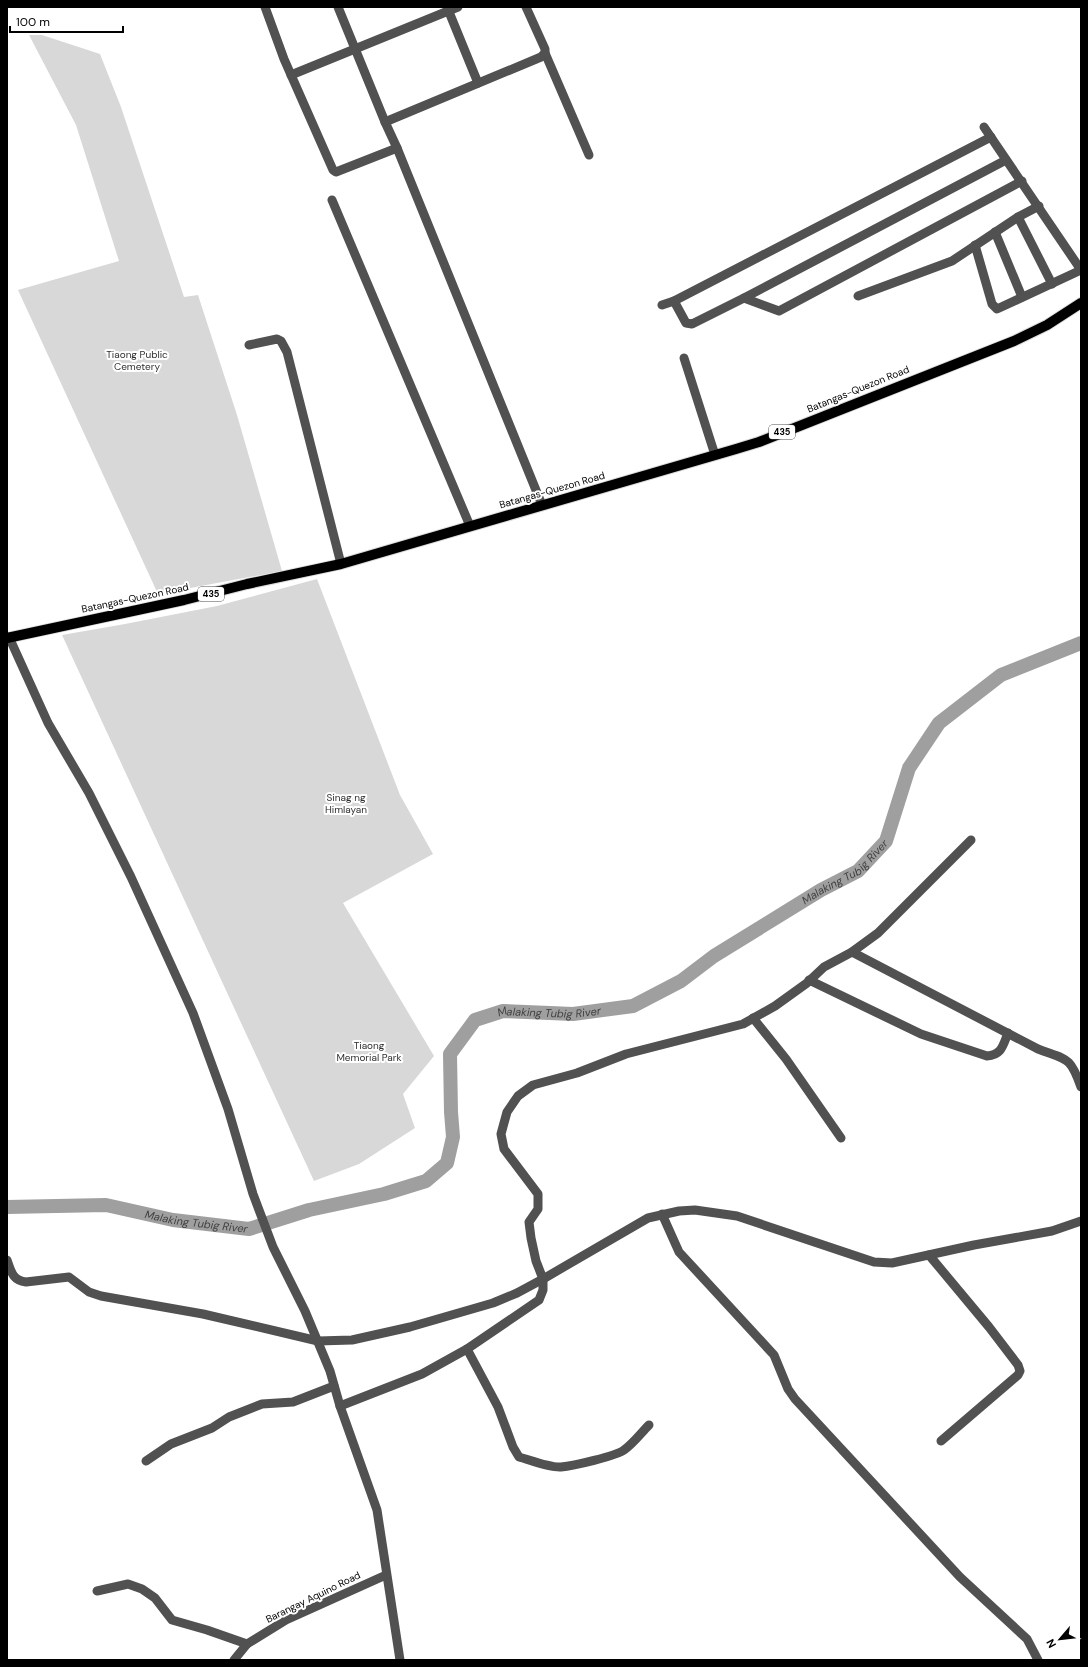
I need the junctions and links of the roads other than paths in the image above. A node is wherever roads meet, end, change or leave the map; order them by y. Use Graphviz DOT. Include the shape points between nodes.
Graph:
graph roads {
  1 [pos="265,7"];
  2 [pos="338,7"];
  3 [pos="458,7"];
  4 [pos="526,7"];
  5 [pos="448,9"];
  6 [pos="356,49"];
  7 [pos="545,53"];
  8 [pos="291,75"];
  9 [pos="478,83"];
  10 [pos="385,122"];
  11 [pos="984,127"];
  12 [pos="991,137"];
  13 [pos="397,148"];
  14 [pos="589,155"];
  15 [pos="1006,160"];
  16 [pos="1022,182"];
  17 [pos="332,200"];
  18 [pos="1038,206"];
  19 [pos="1018,217"];
  20 [pos="995,232"];
  21 [pos="974,245"];
  22 [pos="1081,270"];
  23 [pos="1052,284"];
  24 [pos="858,296"];
  25 [pos="1022,297"];
  26 [pos="744,298"];
  27 [pos="674,301"];
  28 [pos="1081,304"];
  29 [pos="662,305"];
  30 [pos="249,345"];
  31 [pos="684,358"];
  32 [pos="715,455"];
  33 [pos="542,505"];
  34 [pos="470,526"];
  35 [pos="341,564"];
  36 [pos="8,638"];
  37 [pos="971,840"];
  38 [pos="852,952"];
  39 [pos="810,980"];
  40 [pos="753,1018"];
  41 [pos="1008,1033"];
  42 [pos="1081,1087"];
  43 [pos="840,1138"];
  44 [pos="662,1214"];
  45 [pos="1081,1221"];
  46 [pos="929,1255"];
  47 [pos="7,1260"];
  48 [pos="543,1279"];
  49 [pos="318,1341"];
  50 [pos="467,1349"];
  51 [pos="334,1386"];
  52 [pos="340,1406"];
  53 [pos="648,1425"];
  54 [pos="941,1441"];
  55 [pos="146,1461"];
  56 [pos="386,1575"];
  57 [pos="97,1591"];
  58 [pos="246,1644"];
  59 [pos="234,1660"];
  60 [pos="400,1660"];
  61 [pos="1038,1660"];
  1 -- 8 [label="street"];
  2 -- 6 [label="street"];
  3 -- 5 [label="street"];
  4 -- 7 [label="street"];
  5 -- 6 [label="street"];
  5 -- 9 [label="street"];
  6 -- 8 [label="street"];
  6 -- 10 [label="street"];
  7 -- 9 [label="street" via="541,57"];
  7 -- 14 [label="street"];
  8 -- 13 [label="street" via="333,170 336,172"];
  9 -- 10 [label="street"];
  10 -- 13 [label="street"];
  11 -- 12 [label="street"];
  12 -- 15 [label="street"];
  12 -- 27 [label="street"];
  13 -- 33 [label="street"];
  15 -- 16 [label="street"];
  15 -- 26 [label="street"];
  16 -- 18 [label="street"];
  16 -- 26 [label="street" via="779,311"];
  17 -- 34 [label="street"];
  18 -- 19 [label="street"];
  18 -- 22 [label="street"];
  19 -- 20 [label="street"];
  19 -- 23 [label="street"];
  20 -- 21 [label="street"];
  20 -- 25 [label="street"];
  21 -- 24 [label="street" via="941,266"];
  21 -- 25 [label="street" via="994,307 997,309"];
  22 -- 23 [label="street"];
  23 -- 25 [label="street"];
  26 -- 27 [label="street" via="692,324 688,324"];
  27 -- 29 [label="street"];
  28 -- 32 [label="main road, Batangas-Quezon Road / 435" via="1014,341 759,442"];
  30 -- 35 [label="street" via="277,339 282,341 287,352"];
  31 -- 32 [label="street"];
  32 -- 33 [label="main road, Batangas-Quezon Road / 435"];
  33 -- 34 [label="main road, Batangas-Quezon Road / 435"];
  34 -- 35 [label="main road, Batangas-Quezon Road / 435"];
  35 -- 36 [label="main road, Batangas-Quezon Road / 435"];
  36 -- 49 [label="street" via="48,723 89,792 131,876 192,1014 228,1109 253,1194 273,1247"];
  37 -- 38 [label="street" via="878,933"];
  38 -- 39 [label="street" via="824,966"];
  38 -- 41 [label="street"];
  39 -- 40 [label="street" via="775,1006"];
  39 -- 41 [label="street" via="921,1034 987,1056 995,1056 1000,1052"];
  40 -- 43 [label="street" via="786,1060"];
  40 -- 48 [label="street" via="743,1024 626,1054 577,1073 533,1085 518,1096 506,1112 501,1134 504,1149 538,1194 538,1209 529,1222 536,1261"];
  41 -- 42 [label="street" via="1068,1061 1074,1068"];
  44 -- 46 [label="street" via="696,1210 737,1216 874,1262 892,1263"];
  44 -- 48 [label="street" via="633,1226"];
  44 -- 61 [label="street" via="679,1252 774,1355 788,1389 795,1399 960,1577 1027,1639"];
  45 -- 46 [label="street" via="1052,1231"];
  46 -- 54 [label="street" via="989,1327 1020,1371 1018,1376"];
  47 -- 49 [label="street" via="13,1276 19,1281 69,1277 89,1292 101,1296 203,1314"];
  48 -- 49 [label="street" via="493,1303 410,1328 352,1340"];
  48 -- 50 [label="street" via="543,1290 539,1300"];
  49 -- 51 [label="street"];
  50 -- 52 [label="street" via="422,1374"];
  50 -- 53 [label="street" via="498,1407 519,1457 560,1467 618,1453 625,1450"];
  51 -- 52 [label="street"];
  51 -- 55 [label="street" via="293,1402 262,1404 228,1417 212,1428 171,1444"];
  52 -- 56 [label="street" via="377,1510"];
  56 -- 58 [label="street, Barangay Aquino Road" via="286,1620"];
  56 -- 60 [label="street"];
  57 -- 58 [label="street" via="128,1584 142,1589 155,1598 172,1620"];
  58 -- 59 [label="street, Barangay Aquino Road"];
}
